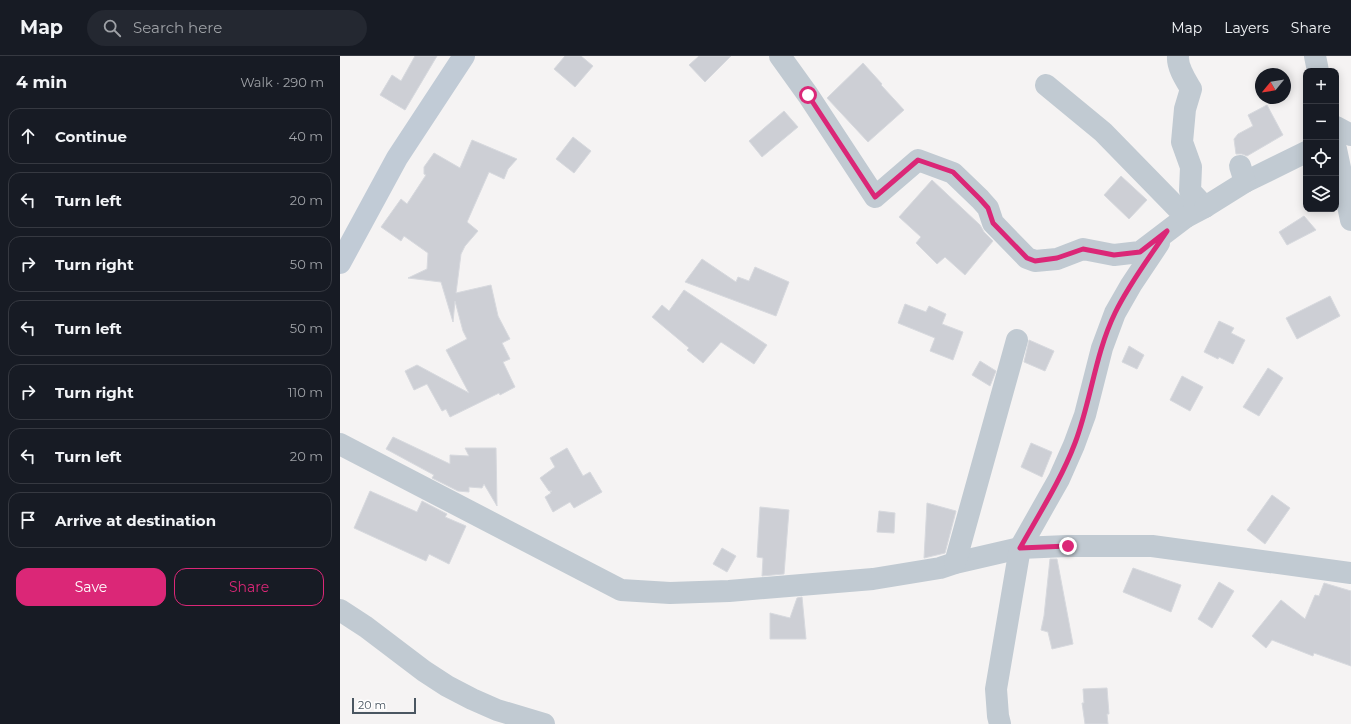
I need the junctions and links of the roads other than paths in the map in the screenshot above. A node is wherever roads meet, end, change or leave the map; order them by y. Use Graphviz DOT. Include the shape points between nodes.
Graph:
graph roads {
  1 [pos="464,56"];
  2 [pos="780,56"];
  3 [pos="1178,56"];
  4 [pos="1315,56"];
  5 [pos="1317,68"];
  6 [pos="1046,85"];
  7 [pos="1339,129"];
  8 [pos="1351,135"];
  9 [pos="1303,153"];
  10 [pos="1339,163"];
  11 [pos="1205,207"];
  12 [pos="1186,217"];
  13 [pos="1351,220"];
  14 [pos="1167,231"];
  15 [pos="340,263"];
  16 [pos="1017,340"];
  17 [pos="340,444"];
  18 [pos="1020,548"];
  19 [pos="955,563"];
  20 [pos="1351,573"];
  21 [pos="340,610"];
  22 [pos="544,724"];
  23 [pos="1000,724"];
  1 -- 15 [label="street" via="397,158"];
  2 -- 14 [label="street" via="875,197 918,160 953,172 988,208 993,223 1027,258 1035,261 1057,258 1083,249 1114,255 1140,252"];
  3 -- 11 [label="street" via="1184,77 1191,89 1185,109 1182,142 1191,167 1190,191"];
  4 -- 5 [label="street"];
  6 -- 12 [label="street" via="1103,132"];
  7 -- 8 [label="street"];
  9 -- 11 [label="street" via="1242,174"];
  10 -- 13 [label="street"];
  11 -- 12 [label="street"];
  12 -- 14 [label="street"];
  14 -- 18 [label="street" via="1114,313 1085,415 1074,444 1059,479"];
  16 -- 19 [label="street"];
  17 -- 19 [label="street" via="621,590 670,593 729,591 873,579 940,568"];
  18 -- 19 [label="street"];
  18 -- 20 [label="street" via="1152,546"];
  18 -- 23 [label="street" via="996,689"];
  21 -- 22 [label="street" via="447,686 498,710"];
}
